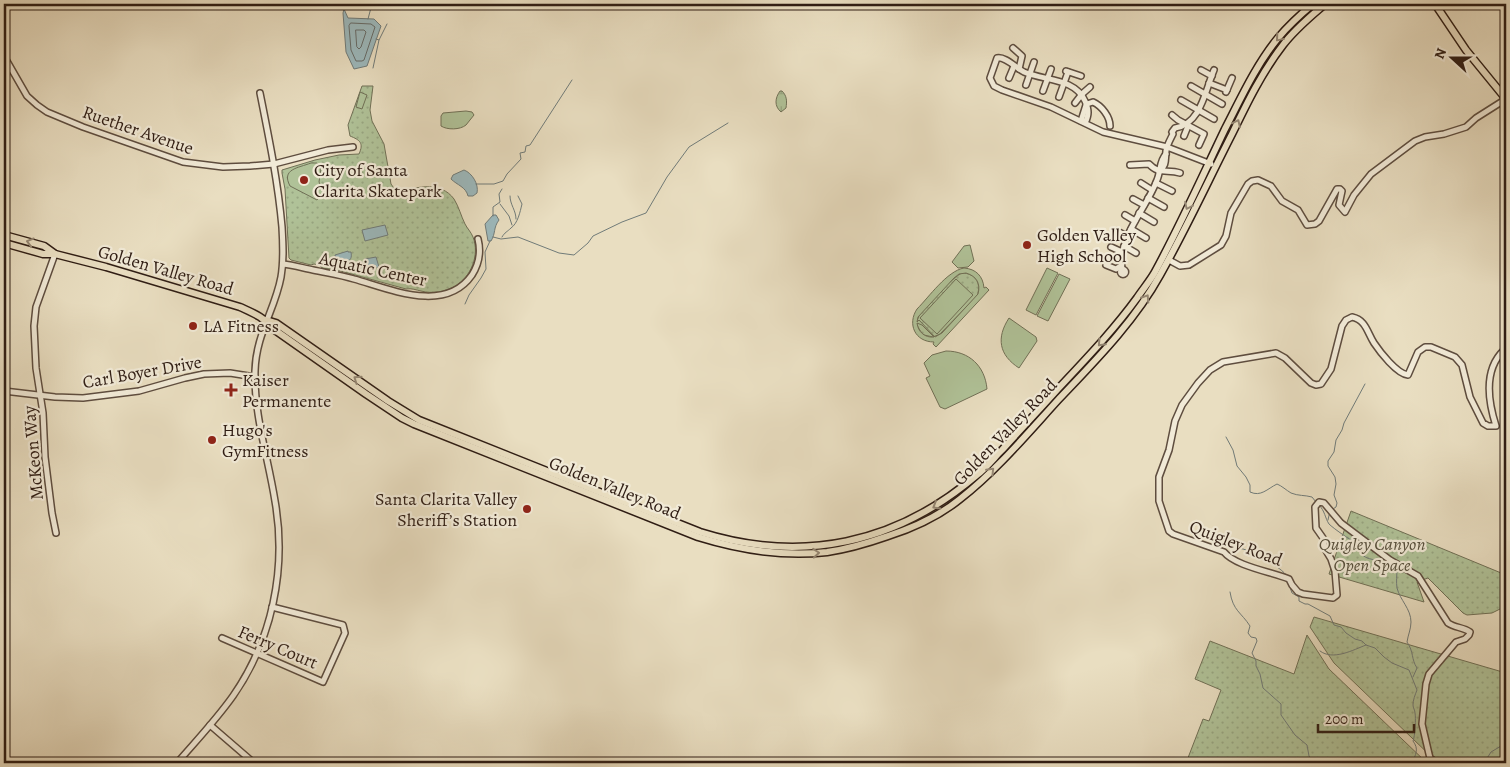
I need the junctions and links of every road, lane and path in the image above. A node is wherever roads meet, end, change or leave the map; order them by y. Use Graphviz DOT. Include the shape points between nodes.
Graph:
graph roads {
  1 [pos="1313,4"];
  2 [pos="1325,4"];
  3 [pos="1435,4"];
  4 [pos="1013,48"];
  5 [pos="4,56"];
  6 [pos="1034,62"];
  7 [pos="1016,68"];
  8 [pos="1050,69"];
  9 [pos="1201,70"];
  10 [pos="1030,74"];
  11 [pos="1081,76"];
  12 [pos="1009,78"];
  13 [pos="1232,78"];
  14 [pos="1047,79"];
  15 [pos="1064,83"];
  16 [pos="1209,83"];
  17 [pos="1026,85"];
  18 [pos="1191,86"];
  19 [pos="1090,87"];
  20 [pos="1043,91"];
  21 [pos="260,93"];
  22 [pos="1082,94"];
  23 [pos="1206,95"];
  24 [pos="1059,97"];
  25 [pos="1506,99"];
  26 [pos="1181,100"];
  27 [pos="1076,103"];
  28 [pos="1086,104"];
  29 [pos="1222,104"];
  30 [pos="1198,110"];
  31 [pos="1172,115"];
  32 [pos="1214,119"];
  33 [pos="1083,122"];
  34 [pos="1110,126"];
  35 [pos="1185,126"];
  36 [pos="1184,136"];
  37 [pos="1199,146"];
  38 [pos="353,147"];
  39 [pos="1167,147"];
  40 [pos="1209,162"];
  41 [pos="274,164"];
  42 [pos="1130,165"];
  43 [pos="1216,166"];
  44 [pos="1159,172"];
  45 [pos="1180,173"];
  46 [pos="1141,183"];
  47 [pos="1156,183"];
  48 [pos="1152,190"];
  49 [pos="1172,191"];
  50 [pos="1148,198"];
  51 [pos="1133,199"];
  52 [pos="1144,205"];
  53 [pos="1164,207"];
  54 [pos="1139,213"];
  55 [pos="1125,215"];
  56 [pos="1135,220"];
  57 [pos="1154,222"];
  58 [pos="1130,229"];
  59 [pos="1117,231"];
  60 [pos="4,235"];
  61 [pos="1128,236"];
  62 [pos="478,238"];
  63 [pos="1146,238"];
  64 [pos="4,243"];
  65 [pos="1111,247"];
  66 [pos="1123,249"];
  67 [pos="1136,253"];
  68 [pos="55,254"];
  69 [pos="1169,260"];
  70 [pos="283,264"];
  71 [pos="1106,265"];
  72 [pos="266,320"];
  73 [pos="1506,350"];
  74 [pos="255,376"];
  75 [pos="4,391"];
  76 [pos="41,396"];
  77 [pos="56,532"];
  78 [pos="272,608"];
  79 [pos="222,638"];
  80 [pos="257,653"];
  81 [pos="210,725"];
  82 [pos="177,763"];
  83 [pos="254,763"];
  84 [pos="1437,763"];
  1 -- 40 [label="main road, Golden Valley Road, one-way" via="1279,37 1264,58"];
  43 -- 2 [label="main road, Golden Valley Road, one-way" via="1270,62 1284,43"];
  3 -- 25 [label="main road" via="1466,50"];
  4 -- 7 [label="street" via="1022,56"];
  5 -- 41 [label="street, Ruether Avenue" via="27,96 36,105 83,127 183,162 223,167"];
  6 -- 10 [label="street"];
  7 -- 10 [label="street"];
  7 -- 12 [label="street"];
  7 -- 33 [label="street" via="998,58 990,75 994,86"];
  8 -- 14 [label="street"];
  9 -- 16 [label="street" via="1213,73"];
  10 -- 14 [label="street"];
  10 -- 17 [label="street"];
  11 -- 15 [label="street" via="1066,71"];
  13 -- 16 [label="street" via="1227,91"];
  14 -- 15 [label="street"];
  14 -- 20 [label="street"];
  15 -- 22 [label="street"];
  15 -- 24 [label="street"];
  16 -- 23 [label="street"];
  18 -- 23 [label="street"];
  19 -- 22 [label="street"];
  21 -- 41 [label="street"];
  22 -- 27 [label="street"];
  22 -- 28 [label="street"];
  23 -- 29 [label="street"];
  23 -- 30 [label="street"];
  25 -- 69 [label="street" via="1466,126 1416,141 1371,174 1354,195 1346,212 1339,205 1342,191 1337,189 1315,224 1307,225 1298,210 1282,201 1270,186 1258,180 1252,181 1231,213 1221,246 1189,265 1180,266"];
  26 -- 30 [label="street"];
  28 -- 33 [label="street"];
  28 -- 34 [label="street" via="1097,104 1110,121"];
  30 -- 32 [label="street"];
  30 -- 35 [label="street"];
  31 -- 35 [label="street"];
  33 -- 39 [label="street" via="1103,132"];
  35 -- 36 [label="street"];
  35 -- 37 [label="street" via="1204,134"];
  35 -- 39 [label="street" via="1173,134"];
  38 -- 41 [label="street, Ruether Avenue"];
  39 -- 40 [label="street"];
  39 -- 44 [label="street" via="1167,159"];
  40 -- 43 [label="street"];
  40 -- 72 [label="main road, Golden Valley Road, one-way" via="1153,275 1131,306 1104,340 979,474 947,499 901,525 860,539 828,545 772,547 711,536 433,426 388,401 276,323"];
  41 -- 70 [label="street"];
  42 -- 44 [label="street" via="1149,164"];
  43 -- 69 [label="main road, Golden Valley Road"];
  44 -- 45 [label="street"];
  44 -- 47 [label="street"];
  46 -- 48 [label="street"];
  47 -- 48 [label="street"];
  47 -- 49 [label="street"];
  48 -- 50 [label="street"];
  50 -- 52 [label="street"];
  50 -- 53 [label="street"];
  51 -- 52 [label="street"];
  52 -- 54 [label="street"];
  54 -- 56 [label="street"];
  54 -- 57 [label="street"];
  55 -- 56 [label="street"];
  56 -- 58 [label="street"];
  58 -- 61 [label="street"];
  58 -- 63 [label="street"];
  59 -- 61 [label="street"];
  68 -- 60 [label="main road, Golden Valley Road, one-way" via="44,246"];
  61 -- 66 [label="street"];
  62 -- 70 [label="street, Aquatic Center" via="478,263 471,276 460,287 440,295 400,292 344,276"];
  64 -- 68 [label="main road, Golden Valley Road"];
  65 -- 66 [label="street"];
  66 -- 67 [label="street"];
  66 -- 71 [label="street" via="1121,268"];
  68 -- 72 [label="main road, Golden Valley Road" via="218,299"];
  68 -- 76 [label="street, McKeon Way" via="36,307 34,326"];
  72 -- 69 [label="main road, Golden Valley Road, one-way" via="272,328 366,394 428,431 698,537 755,551 804,554 829,552 895,534 925,522 960,500 991,472 1110,344 1137,311"];
  70 -- 72 [label="street" via="280,284"];
  72 -- 74 [label="street" via="258,346"];
  73 -- 84 [label="street, Quigley Road" via="1494,363 1488,384 1496,426 1483,423 1470,397 1459,360 1448,353 1425,347 1418,352 1408,375 1403,374 1374,343 1362,321 1352,317 1340,332 1331,368 1320,384 1311,383 1276,353 1223,362 1210,370 1182,405 1159,477 1159,500 1169,531 1224,552 1249,566 1289,579 1303,594 1334,598 1337,595 1335,571 1316,528 1315,507 1320,502 1341,524 1418,576 1448,623 1470,632 1465,639 1456,642 1438,663 1426,684 1422,724 1430,758"];
  74 -- 76 [label="street, Carl Boyer Drive" via="210,374 130,392 76,398"];
  74 -- 78 [label="street" via="258,419 279,528"];
  75 -- 76 [label="street, Carl Boyer Drive"];
  76 -- 77 [label="street, McKeon Way" via="45,457"];
  78 -- 80 [label="street"];
  78 -- 80 [label="street, Ferry Court" via="343,625 345,633 323,682"];
  79 -- 80 [label="street, Ferry Court"];
  80 -- 81 [label="street" via="237,690"];
  81 -- 82 [label="street"];
  81 -- 83 [label="street"];
}
